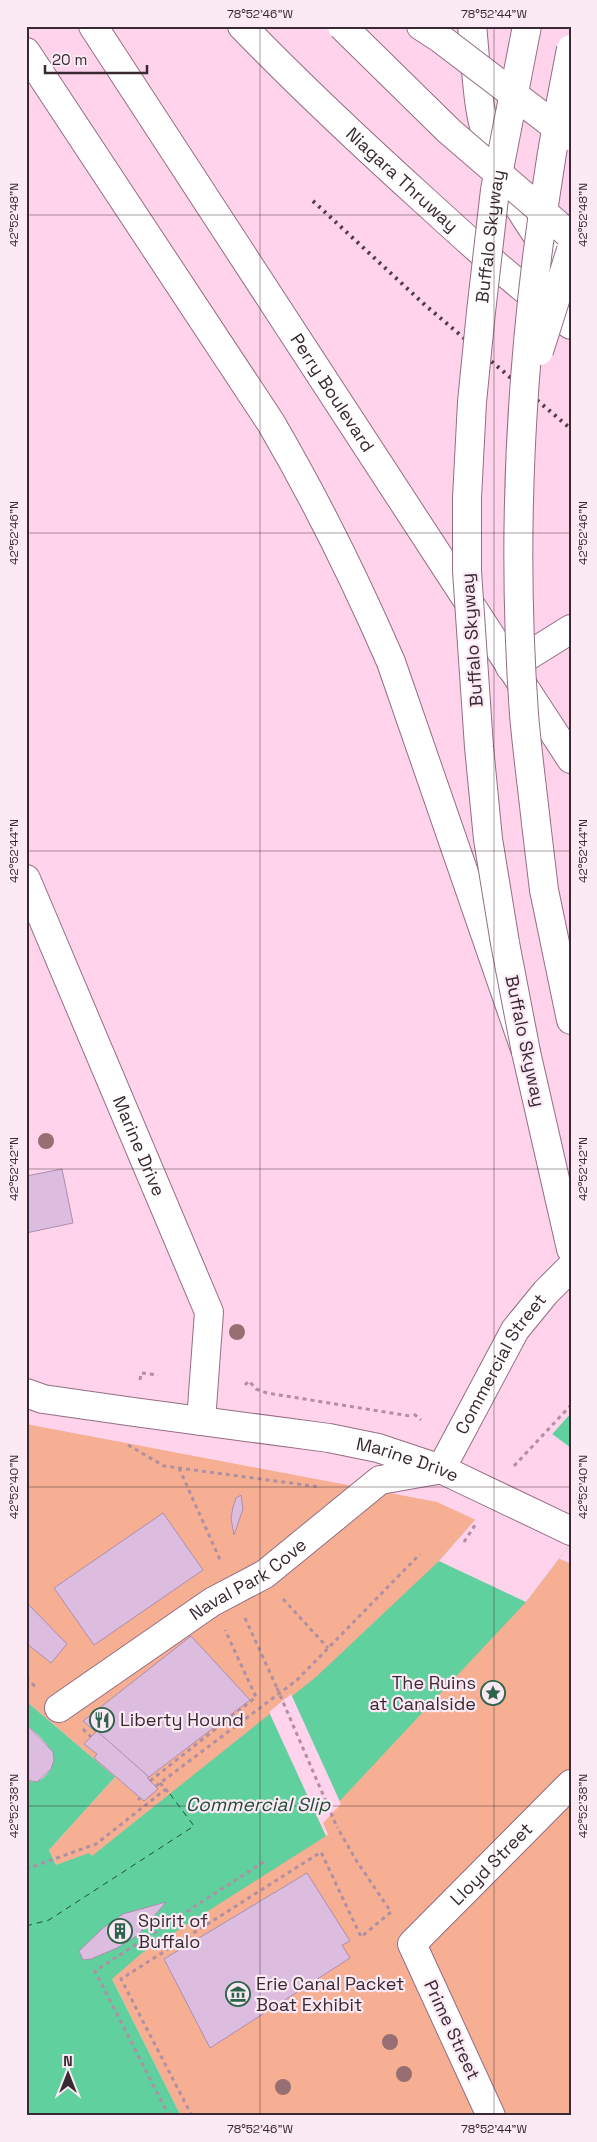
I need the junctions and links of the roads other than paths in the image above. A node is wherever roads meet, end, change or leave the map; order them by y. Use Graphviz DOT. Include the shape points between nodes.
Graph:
graph roads {
  1 [pos="93,26"];
  2 [pos="242,26"];
  3 [pos="342,26"];
  4 [pos="421,26"];
  5 [pos="472,26"];
  6 [pos="527,26"];
  7 [pos="571,49"];
  8 [pos="26,52"];
  9 [pos="571,138"];
  10 [pos="571,236"];
  11 [pos="571,250"];
  12 [pos="571,282"];
  13 [pos="571,325"];
  14 [pos="522,418"];
  15 [pos="571,629"];
  16 [pos="510,667"];
  17 [pos="571,759"];
  18 [pos="26,879"];
  19 [pos="571,1020"];
  20 [pos="526,1052"];
  21 [pos="571,1249"];
  22 [pos="571,1267"];
  23 [pos="26,1393"];
  24 [pos="200,1421"];
  25 [pos="441,1469"];
  26 [pos="571,1531"];
  27 [pos="60,1708"];
  28 [pos="571,1784"];
  29 [pos="412,1944"];
  30 [pos="491,2116"];
  1 -- 16 [label="main road, Perry Boulevard"];
  2 -- 13 [label="main road, Niagara Thruway, bridge" via="417,194 544,306"];
  3 -- 10 [label="main road, bridge" via="449,131"];
  4 -- 9 [label="main road, bridge"];
  5 -- 12 [label="main road" via="480,108 494,160 533,232"];
  6 -- 20 [label="main road, Buffalo Skyway, bridge" via="495,190 472,402 467,498 467,571 488,839"];
  7 -- 14 [label="main road, bridge" via="550,158 535,270"];
  8 -- 20 [label="main road, bridge" via="271,423 337,542 391,662"];
  11 -- 14 [label="main road, bridge"];
  14 -- 19 [label="main road, bridge" via="518,566 524,714 544,890"];
  15 -- 16 [label="main road"];
  16 -- 17 [label="main road, Perry Boulevard"];
  18 -- 24 [label="main road, Marine Drive" via="208,1312"];
  20 -- 21 [label="main road, Buffalo Skyway"];
  22 -- 25 [label="main road, Commercial Street" via="515,1330"];
  23 -- 24 [label="main road, Marine Drive" via="43,1399"];
  24 -- 25 [label="main road, Marine Drive" via="328,1438 378,1448"];
  25 -- 26 [label="main road, Marine Drive"];
  25 -- 27 [label="main road, Naval Park Cove" via="380,1480 265,1574 212,1602"];
  28 -- 29 [label="main road, Lloyd Street"];
  29 -- 30 [label="main road, Prime Street"];
}
